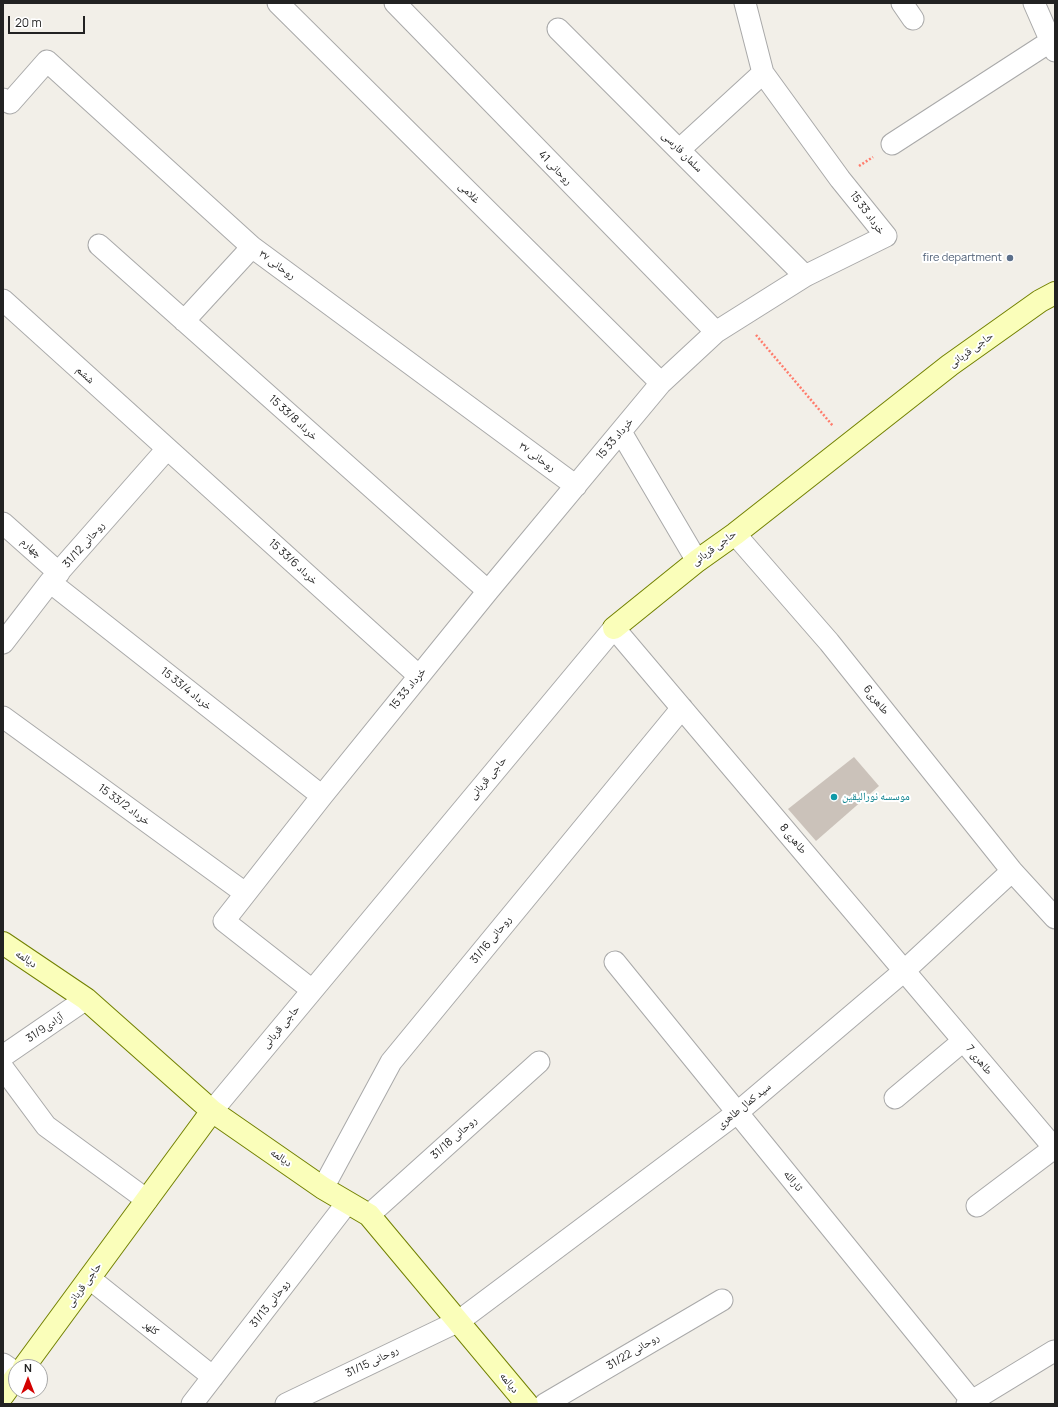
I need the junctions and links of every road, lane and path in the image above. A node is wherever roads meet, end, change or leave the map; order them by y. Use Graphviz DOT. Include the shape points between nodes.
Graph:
graph roads {
  1 [pos="278,3"];
  2 [pos="395,3"];
  3 [pos="745,3"];
  4 [pos="1034,3"];
  5 [pos="558,29"];
  6 [pos="1053,46"];
  7 [pos="763,73"];
  8 [pos="3,99"];
  9 [pos="892,144"];
  10 [pos="679,150"];
  11 [pos="840,179"];
  12 [pos="99,245"];
  13 [pos="252,247"];
  14 [pos="805,276"];
  15 [pos="1055,293"];
  16 [pos="3,300"];
  17 [pos="740,316"];
  18 [pos="184,321"];
  19 [pos="716,332"];
  20 [pos="661,383"];
  21 [pos="621,432"];
  22 [pos="848,445"];
  23 [pos="167,449"];
  24 [pos="576,486"];
  25 [pos="3,523"];
  26 [pos="734,534"];
  27 [pos="697,560"];
  28 [pos="54,578"];
  29 [pos="488,591"];
  30 [pos="614,628"];
  31 [pos="3,643"];
  32 [pos="419,676"];
  33 [pos="682,708"];
  34 [pos="3,717"];
  35 [pos="322,796"];
  36 [pos="1012,871"];
  37 [pos="246,893"];
  38 [pos="1055,918"];
  39 [pos="3,943"];
  40 [pos="616,962"];
  41 [pos="904,971"];
  42 [pos="312,990"];
  43 [pos="86,999"];
  44 [pos="963,1040"];
  45 [pos="3,1056"];
  46 [pos="539,1062"];
  47 [pos="3,1068"];
  48 [pos="895,1098"];
  49 [pos="212,1111"];
  50 [pos="738,1112"];
  51 [pos="1054,1148"];
  52 [pos="323,1188"];
  53 [pos="147,1200"];
  54 [pos="347,1203"];
  55 [pos="977,1206"];
  56 [pos="369,1215"];
  57 [pos="89,1278"];
  58 [pos="722,1300"];
  59 [pos="459,1321"];
  60 [pos="1054,1352"];
  61 [pos="30,1359"];
  62 [pos="213,1377"];
  63 [pos="969,1402"];
  64 [pos="192,1404"];
  65 [pos="286,1404"];
  66 [pos="527,1404"];
  67 [pos="545,1404"];
  1 -- 20 [label="street, غلامی"];
  2 -- 19 [label="street, روحانی 41"];
  3 -- 7 [label="street, 15 خرداد 33"];
  4 -- 6 [label="street"];
  5 -- 10 [label="street, سلمان فارسی"];
  6 -- 9 [label="street"];
  7 -- 10 [label="street"];
  7 -- 11 [label="street, 15 خرداد 33"];
  8 -- 13 [label="street, روحانی ۳۷" via="10,104 47,61"];
  9 -- 11 [label="path"];
  10 -- 14 [label="street, سلمان فارسی"];
  11 -- 14 [label="street, 15 خرداد 33" via="886,236"];
  12 -- 18 [label="street, 15 خرداد 33/8"];
  13 -- 18 [label="street"];
  13 -- 24 [label="street, روحانی ۳۷"];
  14 -- 17 [label="street, 15 خرداد 33"];
  15 -- 22 [label="main road, حاجی قربانی" via="950,365"];
  16 -- 23 [label="street, ششم"];
  17 -- 19 [label="street, 15 خرداد 33"];
  17 -- 22 [label="path"];
  18 -- 29 [label="street, 15 خرداد 33/8"];
  19 -- 20 [label="street, 15 خرداد 33"];
  20 -- 21 [label="street, 15 خرداد 33"];
  21 -- 24 [label="street, 15 خرداد 33"];
  21 -- 27 [label="street"];
  22 -- 26 [label="main road, حاجی قربانی"];
  23 -- 28 [label="street, روحانی 31/12"];
  23 -- 32 [label="street, 15 خرداد 33/6"];
  24 -- 29 [label="street, 15 خرداد 33"];
  25 -- 28 [label="street, چهارم"];
  26 -- 27 [label="main road, حاجی قربانی"];
  26 -- 36 [label="street, طاهری6" via="829,642"];
  27 -- 30 [label="main road, حاجی قربانی"];
  28 -- 31 [label="street, روحانی 31/12"];
  28 -- 35 [label="street, 15 خرداد 33/4"];
  29 -- 32 [label="street, 15 خرداد 33"];
  30 -- 33 [label="street, طاهری 8"];
  30 -- 42 [label="street, حاجی قربانی"];
  32 -- 35 [label="street, 15 خرداد 33"];
  33 -- 41 [label="street, طاهری 8"];
  33 -- 52 [label="street, روحانی 31/16" via="391,1062"];
  34 -- 37 [label="street, 15 خرداد 33/2"];
  35 -- 37 [label="street, 15 خرداد 33"];
  36 -- 38 [label="street, طاهری6"];
  36 -- 41 [label="street, سید کمال طاهری"];
  37 -- 42 [label="street, 15 خرداد 33" via="224,921"];
  39 -- 43 [label="main road, دیالمه"];
  40 -- 50 [label="street, ثارالله"];
  41 -- 44 [label="street, طاهری 7"];
  41 -- 50 [label="street, سید کمال طاهری"];
  42 -- 49 [label="street, حاجی قربانی"];
  43 -- 45 [label="street, آزادی31/9"];
  43 -- 49 [label="main road, دیالمه"];
  44 -- 48 [label="street"];
  44 -- 51 [label="street, طاهری 7"];
  46 -- 56 [label="street, روحانی 31/18"];
  47 -- 53 [label="street" via="46,1126"];
  49 -- 52 [label="main road, دیالمه"];
  49 -- 53 [label="main road, حاجی قربانی"];
  50 -- 59 [label="street, سید کمال طاهری"];
  50 -- 63 [label="street, ثارالله"];
  51 -- 55 [label="street"];
  52 -- 54 [label="main road, دیالمه"];
  53 -- 57 [label="main road, حاجی قربانی"];
  54 -- 56 [label="main road, دیالمه"];
  54 -- 62 [label="street, روحانی 31/13"];
  56 -- 59 [label="main road, دیالمه"];
  57 -- 61 [label="main road, حاجی قربانی"];
  57 -- 62 [label="street, کلهر"];
  58 -- 67 [label="street, روحانی 31/22"];
  59 -- 65 [label="street, روحانی 31/15"];
  59 -- 66 [label="main road, دیالمه"];
  60 -- 63 [label="street"];
  62 -- 64 [label="street, روحانی 31/13"];
}
